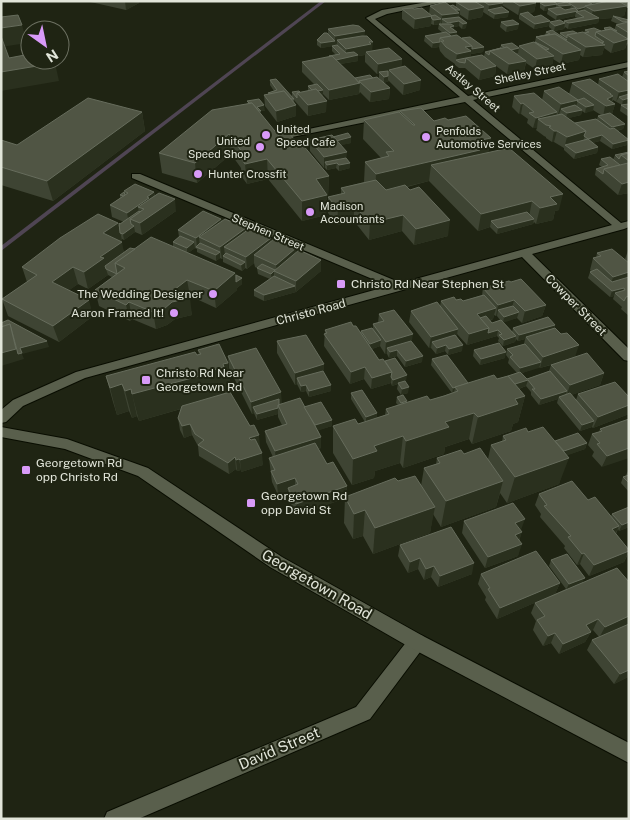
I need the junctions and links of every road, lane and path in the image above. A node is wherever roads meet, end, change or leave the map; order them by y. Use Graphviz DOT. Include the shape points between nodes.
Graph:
graph roads {
  1 [pos="446,1"];
  2 [pos="619,1"];
  3 [pos="629,7"];
  4 [pos="629,64"];
  5 [pos="467,98"];
  6 [pos="290,136"];
  7 [pos="136,176"];
  8 [pos="624,225"];
  9 [pos="524,253"];
  10 [pos="401,287"];
  11 [pos="629,357"];
  12 [pos="1,418"];
  13 [pos="1,432"];
  14 [pos="417,642"];
  15 [pos="629,753"];
  16 [pos="114,819"];
  1 -- 5 [label="street, Astley Street" via="385,12 370,18"];
  2 -- 3 [label="street"];
  4 -- 5 [label="street, Shelley Street"];
  5 -- 6 [label="street, Shelley Street"];
  5 -- 8 [label="street, Astley Street"];
  7 -- 10 [label="street, Stephen Street"];
  8 -- 9 [label="street, Christo Road"];
  9 -- 10 [label="street, Christo Road"];
  9 -- 11 [label="street, Cowper Street"];
  10 -- 12 [label="street, Christo Road" via="81,375 18,403"];
  13 -- 14 [label="street, Georgetown Road" via="67,444 143,472 276,562"];
  14 -- 15 [label="street, Georgetown Road"];
  14 -- 16 [label="street, David Street" via="363,713"];
}
